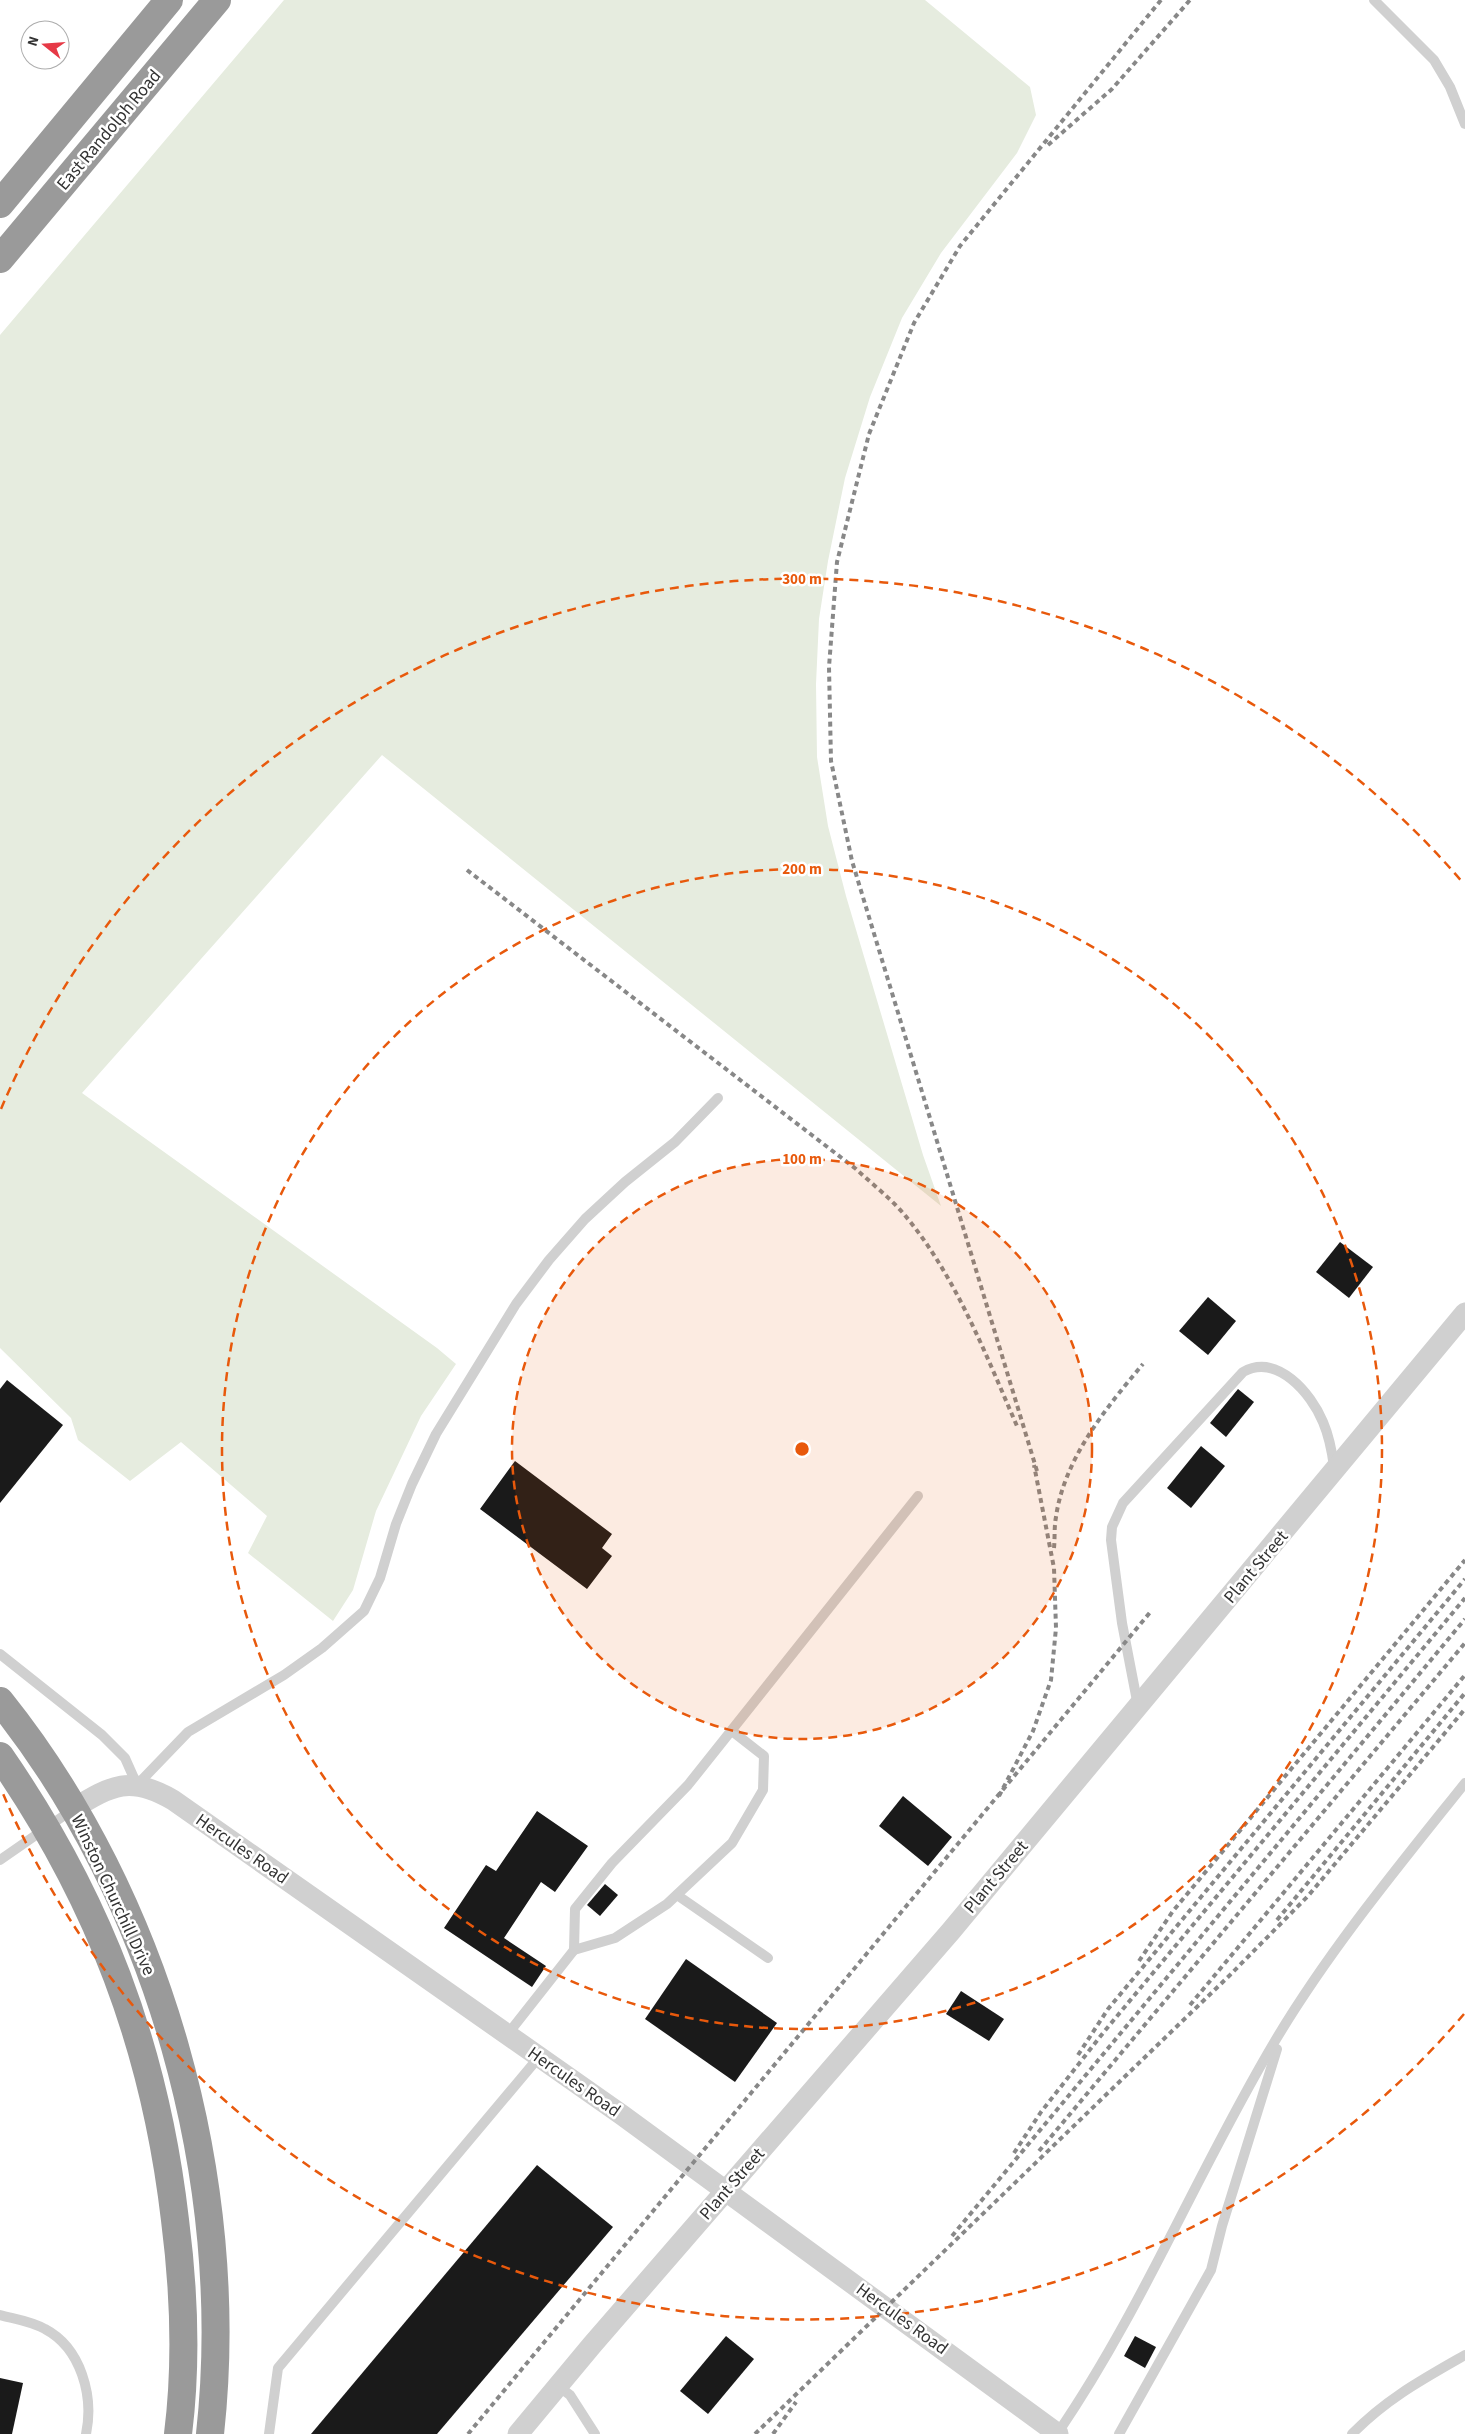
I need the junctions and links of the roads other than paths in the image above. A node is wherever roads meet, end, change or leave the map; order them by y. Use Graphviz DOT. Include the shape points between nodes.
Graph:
graph roads {
  1 [pos="169,0"];
  2 [pos="217,0"];
  3 [pos="1374,0"];
  4 [pos="1465,124"];
  5 [pos="0,204"];
  6 [pos="0,260"];
  7 [pos="718,1098"];
  8 [pos="1465,1314"];
  9 [pos="1334,1473"];
  10 [pos="918,1496"];
  11 [pos="0,1654"];
  12 [pos="0,1702"];
  13 [pos="1139,1707"];
  14 [pos="732,1731"];
  15 [pos="0,1756"];
  16 [pos="1465,1783"];
  17 [pos="137,1785"];
  18 [pos="73,1809"];
  19 [pos="46,1828"];
  20 [pos="0,1860"];
  21 [pos="677,1895"];
  22 [pos="574,1950"];
  23 [pos="768,1958"];
  24 [pos="1286,2024"];
  25 [pos="507,2035"];
  26 [pos="539,2057"];
  27 [pos="726,2191"];
  28 [pos="0,2315"];
  29 [pos="1465,2355"];
  30 [pos="558,2386"];
  31 [pos="86,2434"];
  32 [pos="178,2434"];
  33 [pos="210,2434"];
  34 [pos="269,2434"];
  35 [pos="518,2434"];
  36 [pos="595,2434"];
  37 [pos="1058,2434"];
  38 [pos="1119,2434"];
  39 [pos="1352,2434"];
  1 -- 5 [label="highway, East Randolph Road"];
  2 -- 6 [label="highway, East Randolph Road"];
  3 -- 4 [label="lane" via="1434,60 1450,87"];
  7 -- 17 [label="lane" via="675,1142 585,1219 516,1304 436,1434 412,1484 380,1578 364,1611 284,1676 188,1732"];
  8 -- 9 [label="street, Plant Street"];
  9 -- 13 [label="street, Plant Street"];
  9 -- 13 [label="lane" via="1332,1449 1310,1400 1289,1377 1263,1367 1243,1372 1123,1503 1112,1527 1111,1540 1122,1623"];
  10 -- 14 [label="lane"];
  11 -- 17 [label="lane" via="102,1735 125,1758"];
  12 -- 18 [label="highway, Winston Churchill Drive"];
  13 -- 27 [label="street, Plant Street"];
  14 -- 21 [label="lane" via="764,1756 764,1790 732,1843"];
  14 -- 22 [label="lane" via="688,1785 612,1863 575,1908"];
  15 -- 19 [label="highway, Winston Churchill Drive"];
  16 -- 24 [label="lane" via="1357,1918"];
  17 -- 18 [label="street, Hercules Road" via="103,1790"];
  17 -- 25 [label="street, Hercules Road" via="172,1800"];
  18 -- 19 [label="lane"];
  18 -- 33 [label="highway, Winston Churchill Drive" via="138,1938 160,1997 195,2127 214,2282"];
  19 -- 20 [label="lane"];
  19 -- 32 [label="highway, Winston Churchill Drive" via="116,1968 157,2103 169,2166 180,2256 183,2322"];
  21 -- 22 [label="lane" via="615,1938"];
  21 -- 23 [label="lane"];
  22 -- 25 [label="lane"];
  24 -- 37 [label="lane" via="1211,2157 1118,2335"];
  24 -- 38 [label="lane" via="1267,2076 1211,2270"];
  25 -- 26 [label="street, Hercules Road"];
  26 -- 27 [label="street, Hercules Road"];
  26 -- 34 [label="lane" via="278,2368"];
  27 -- 30 [label="street, Plant Street"];
  27 -- 37 [label="street, Hercules Road"];
  28 -- 31 [label="lane" via="45,2329 75,2357 84,2379 88,2402"];
  29 -- 39 [label="lane" via="1396,2395"];
  30 -- 35 [label="street, Plant Street"];
  30 -- 36 [label="lane" via="570,2395"];
}
